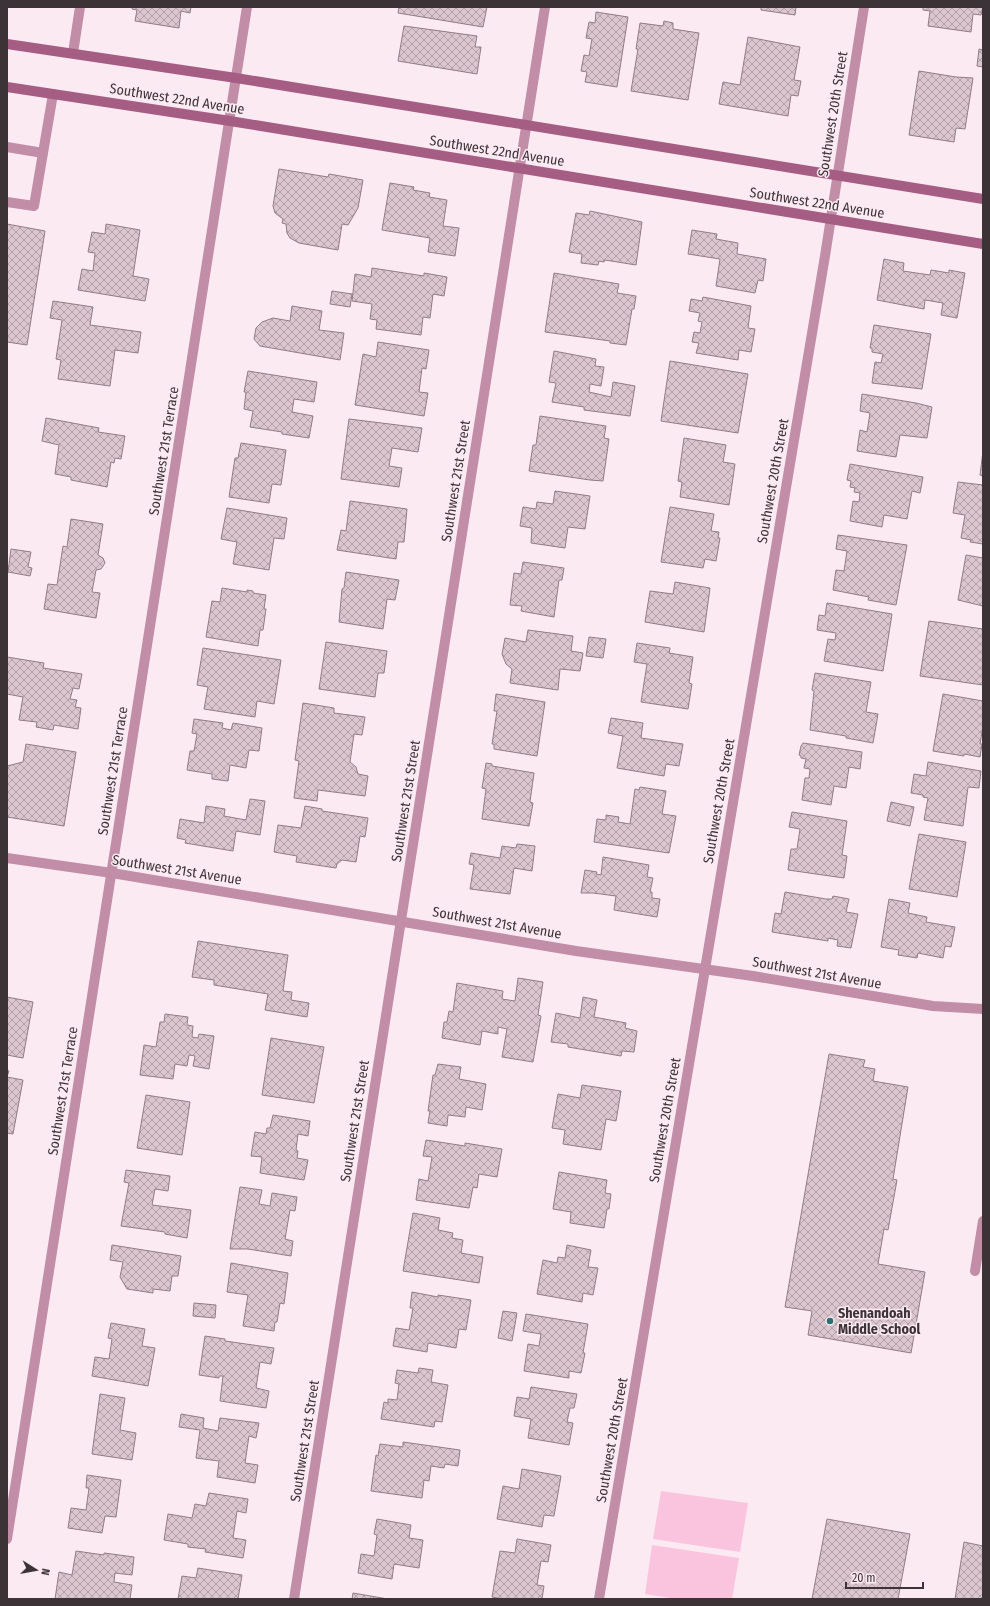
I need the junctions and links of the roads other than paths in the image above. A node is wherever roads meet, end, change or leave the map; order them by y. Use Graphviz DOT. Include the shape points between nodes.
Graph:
graph roads {
  1 [pos="80,7"];
  2 [pos="247,7"];
  3 [pos="545,7"];
  4 [pos="864,7"];
  5 [pos="7,44"];
  6 [pos="72,53"];
  7 [pos="236,78"];
  8 [pos="7,87"];
  9 [pos="53,94"];
  10 [pos="230,121"];
  11 [pos="526,125"];
  12 [pos="7,147"];
  13 [pos="43,153"];
  14 [pos="519,168"];
  15 [pos="838,176"];
  16 [pos="983,199"];
  17 [pos="7,202"];
  18 [pos="831,220"];
  19 [pos="983,244"];
  20 [pos="7,858"];
  21 [pos="112,874"];
  22 [pos="401,921"];
  23 [pos="705,969"];
  24 [pos="983,1009"];
  25 [pos="983,1221"];
  26 [pos="975,1271"];
  27 [pos="7,1539"];
  28 [pos="294,1599"];
  29 [pos="599,1599"];
  1 -- 6 [label="street"];
  2 -- 7 [label="street, Southwest 21st Terrace"];
  3 -- 11 [label="street, Southwest 21st Street"];
  4 -- 15 [label="street, Southwest 20th Street"];
  5 -- 6 [label="main road, Southwest 22nd Avenue"];
  6 -- 7 [label="main road, Southwest 22nd Avenue"];
  7 -- 10 [label="street, Southwest 21st Terrace"];
  7 -- 11 [label="main road, Southwest 22nd Avenue"];
  8 -- 9 [label="main road, Southwest 22nd Avenue"];
  9 -- 10 [label="main road, Southwest 22nd Avenue"];
  9 -- 13 [label="street"];
  10 -- 14 [label="main road, Southwest 22nd Avenue"];
  10 -- 21 [label="street, Southwest 21st Terrace"];
  11 -- 14 [label="street, Southwest 21st Street"];
  11 -- 15 [label="main road, Southwest 22nd Avenue"];
  12 -- 13 [label="street"];
  13 -- 17 [label="street" via="34,206"];
  14 -- 18 [label="main road, Southwest 22nd Avenue"];
  14 -- 22 [label="street, Southwest 21st Street"];
  15 -- 16 [label="main road, Southwest 22nd Avenue"];
  15 -- 18 [label="street, Southwest 20th Street"];
  18 -- 19 [label="main road, Southwest 22nd Avenue"];
  18 -- 23 [label="street, Southwest 20th Street"];
  20 -- 21 [label="street, Southwest 21st Avenue"];
  21 -- 22 [label="street, Southwest 21st Avenue"];
  21 -- 27 [label="street, Southwest 21st Terrace"];
  22 -- 23 [label="street, Southwest 21st Avenue" via="576,951"];
  22 -- 28 [label="street, Southwest 21st Street"];
  23 -- 24 [label="street, Southwest 21st Avenue" via="933,1006"];
  23 -- 29 [label="street, Southwest 20th Street"];
  25 -- 26 [label="street"];
}
